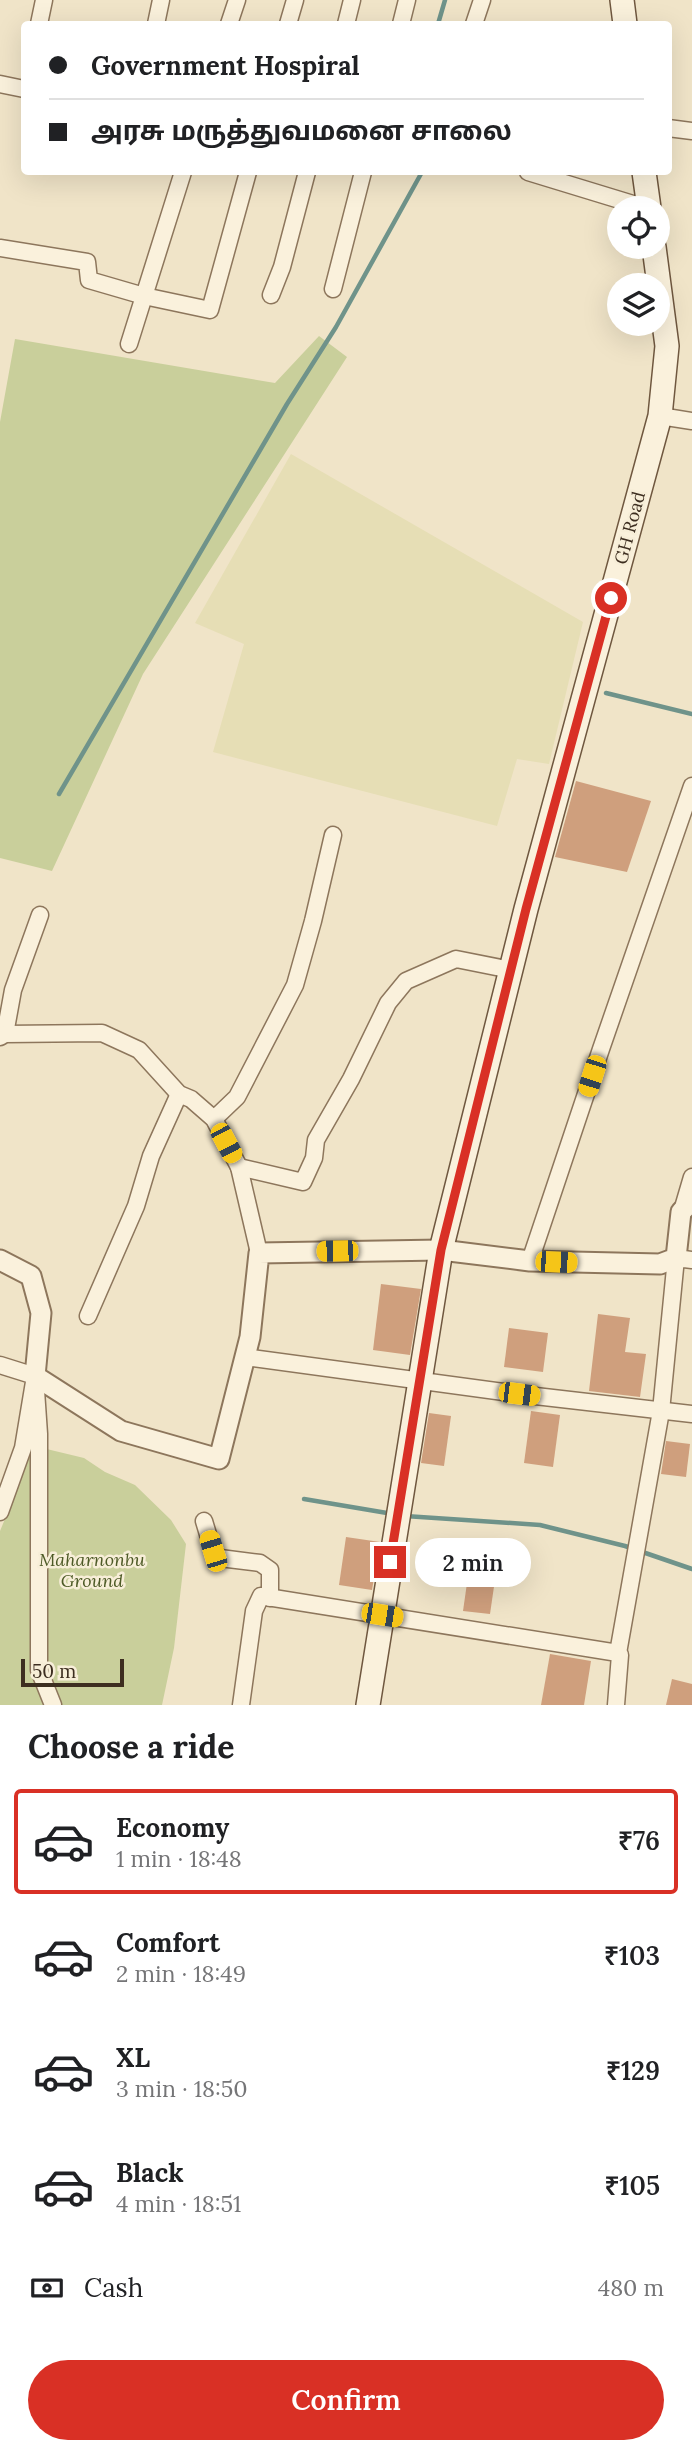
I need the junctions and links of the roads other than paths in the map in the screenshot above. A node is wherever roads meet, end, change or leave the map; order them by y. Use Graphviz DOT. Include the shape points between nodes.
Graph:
graph roads {
  1 [pos="44,0"];
  2 [pos="161,0"];
  3 [pos="237,0"];
  4 [pos="295,0"];
  5 [pos="352,0"];
  6 [pos="407,0"];
  7 [pos="482,0"];
  8 [pos="622,0"];
  9 [pos="40,21"];
  10 [pos="157,21"];
  11 [pos="230,21"];
  12 [pos="289,21"];
  13 [pos="347,21"];
  14 [pos="402,21"];
  15 [pos="475,21"];
  16 [pos="625,21"];
  17 [pos="0,84"];
  18 [pos="21,88"];
  19 [pos="672,128"];
  20 [pos="692,131"];
  21 [pos="182,175"];
  22 [pos="247,175"];
  23 [pos="306,175"];
  24 [pos="362,175"];
  25 [pos="538,175"];
  26 [pos="644,175"];
  27 [pos="608,196"];
  28 [pos="647,196"];
  29 [pos="0,248"];
  30 [pos="656,259"];
  31 [pos="333,289"];
  32 [pos="271,295"];
  33 [pos="144,296"];
  34 [pos="129,344"];
  35 [pos="660,416"];
  36 [pos="692,421"];
  37 [pos="692,786"];
  38 [pos="333,835"];
  39 [pos="40,915"];
  40 [pos="511,970"];
  41 [pos="3,1035"];
  42 [pos="178,1094"];
  43 [pos="214,1119"];
  44 [pos="239,1167"];
  45 [pos="692,1177"];
  46 [pos="687,1206"];
  47 [pos="441,1250"];
  48 [pos="259,1252"];
  49 [pos="684,1259"];
  50 [pos="0,1260"];
  51 [pos="530,1261"];
  52 [pos="88,1316"];
  53 [pos="245,1357"];
  54 [pos="0,1365"];
  55 [pos="35,1376"];
  56 [pos="419,1380"];
  57 [pos="662,1411"];
  58 [pos="692,1414"];
  59 [pos="0,1512"];
  60 [pos="204,1521"];
  61 [pos="270,1598"];
  62 [pos="382,1615"];
  63 [pos="618,1653"];
  64 [pos="52,1705"];
  65 [pos="241,1705"];
  66 [pos="368,1705"];
  67 [pos="616,1705"];
  1 -- 9 [label="street"];
  2 -- 10 [label="street"];
  3 -- 11 [label="street"];
  4 -- 12 [label="street"];
  5 -- 13 [label="street"];
  6 -- 14 [label="street"];
  7 -- 15 [label="street"];
  8 -- 16 [label="main road"];
  17 -- 18 [label="street"];
  19 -- 20 [label="street"];
  21 -- 33 [label="street"];
  22 -- 33 [label="street" via="210,310"];
  23 -- 32 [label="street"];
  24 -- 31 [label="street"];
  25 -- 27 [label="street"];
  26 -- 28 [label="main road"];
  29 -- 33 [label="street" via="87,262 89,280"];
  30 -- 35 [label="main road, GH Road" via="667,346"];
  33 -- 34 [label="street"];
  35 -- 36 [label="street"];
  35 -- 40 [label="main road, GH Road"];
  37 -- 51 [label="street"];
  38 -- 43 [label="street" via="295,985 237,1097"];
  39 -- 41 [label="street" via="13,990"];
  40 -- 44 [label="street" via="456,959 406,981 388,1003 316,1140 303,1182"];
  40 -- 47 [label="main road, GH Road"];
  41 -- 42 [label="street" via="102,1033 139,1050"];
  42 -- 43 [label="street"];
  42 -- 52 [label="street"];
  43 -- 44 [label="street"];
  44 -- 48 [label="street"];
  45 -- 46 [label="street"];
  46 -- 49 [label="street"];
  47 -- 48 [label="street"];
  47 -- 51 [label="street"];
  47 -- 56 [label="main road, GH Road"];
  48 -- 53 [label="street"];
  49 -- 51 [label="street" via="660,1264"];
  49 -- 57 [label="street"];
  50 -- 55 [label="street" via="31,1276 41,1312"];
  53 -- 55 [label="street" via="219,1459 121,1431"];
  53 -- 56 [label="street"];
  54 -- 55 [label="street"];
  55 -- 59 [label="street" via="23,1448"];
  55 -- 64 [label="street" via="39,1670"];
  56 -- 57 [label="street"];
  56 -- 62 [label="main road, GH Road"];
  57 -- 58 [label="street"];
  57 -- 63 [label="street"];
  60 -- 61 [label="street" via="213,1551 220,1558 260,1563 270,1570"];
  61 -- 62 [label="street"];
  61 -- 65 [label="street" via="261,1596 254,1611"];
  62 -- 63 [label="street"];
  62 -- 66 [label="main road, GH Road"];
  63 -- 67 [label="street"];
}
